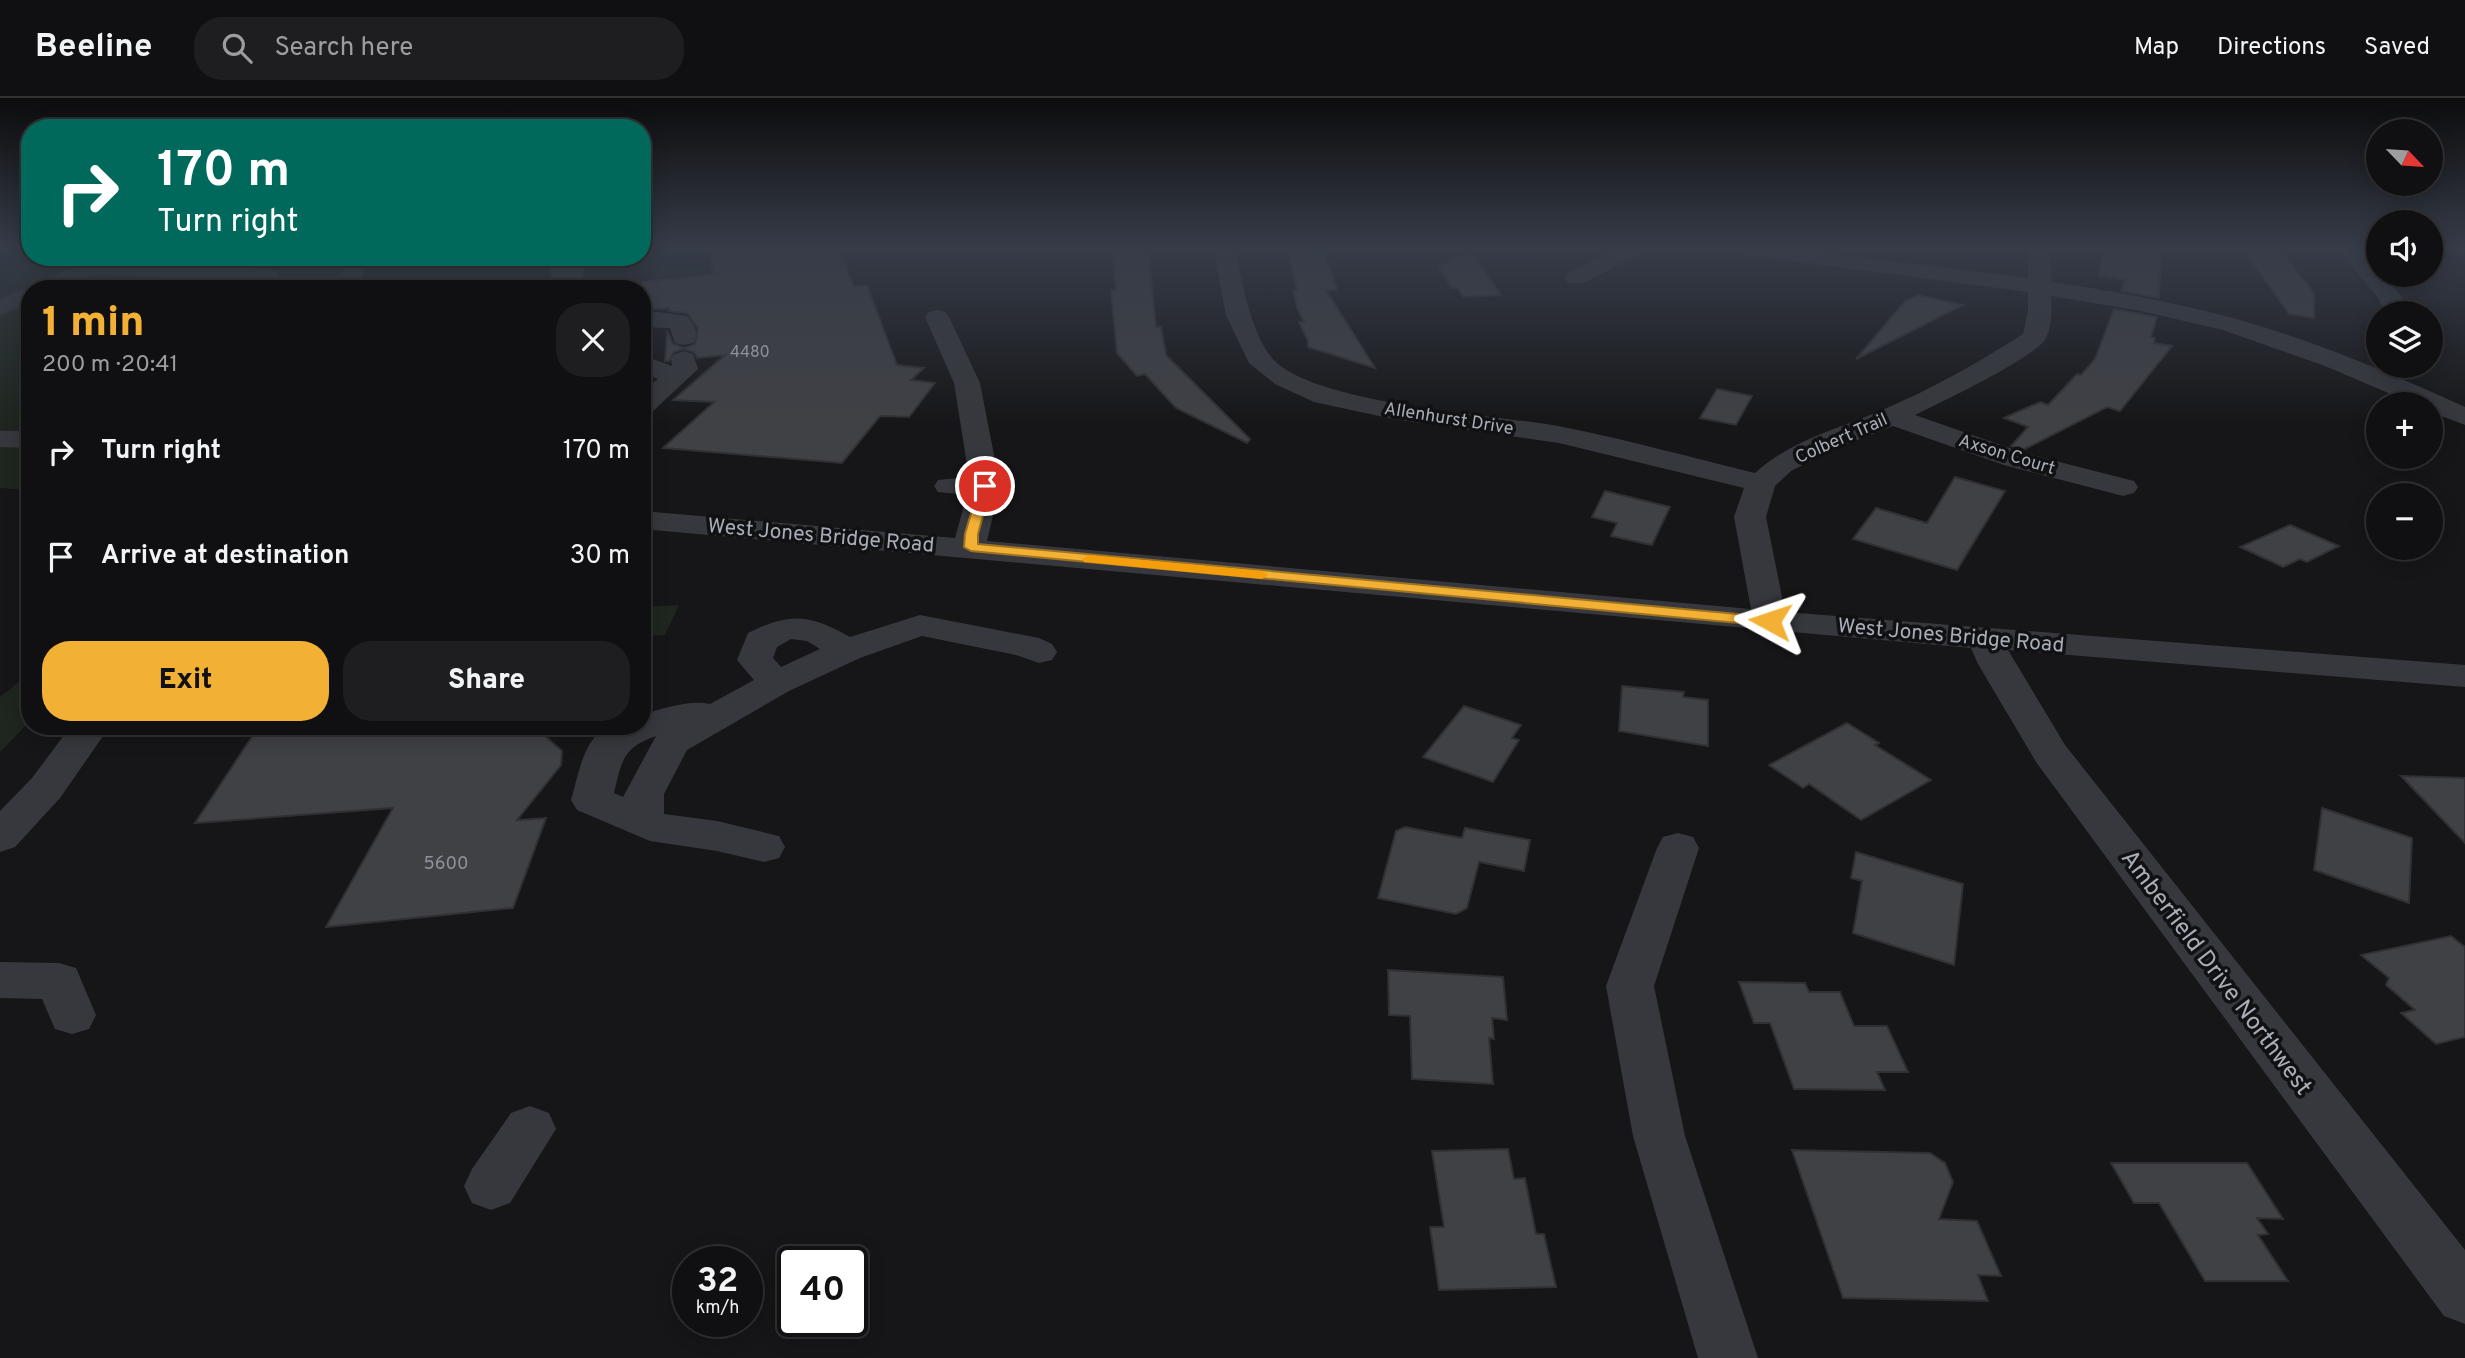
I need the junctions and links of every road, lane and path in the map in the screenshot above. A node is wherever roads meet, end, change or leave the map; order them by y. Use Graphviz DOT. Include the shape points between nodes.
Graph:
graph roads {
  1 [pos="1236,307"];
  2 [pos="2040,307"];
  3 [pos="2147,307"];
  4 [pos="937,317"];
  5 [pos="651,319"];
  6 [pos="681,358"];
  7 [pos="651,362"];
  8 [pos="2366,364"];
  9 [pos="2392,378"];
  10 [pos="651,395"];
  11 [pos="1892,416"];
  12 [pos="2465,417"];
  13 [pos="0,439"];
  14 [pos="21,440"];
  15 [pos="1761,483"];
  16 [pos="949,486"];
  17 [pos="985,486"];
  18 [pos="2123,487"];
  19 [pos="651,521"];
  20 [pos="971,547"];
  21 [pos="1770,621"];
  22 [pos="1985,638"];
  23 [pos="1039,652"];
  24 [pos="2465,676"];
  25 [pos="727,709"];
  26 [pos="651,724"];
  27 [pos="84,735"];
  28 [pos="626,735"];
  29 [pos="643,820"];
  30 [pos="0,836"];
  31 [pos="764,847"];
  32 [pos="1678,848"];
  33 [pos="0,980"];
  34 [pos="72,1015"];
  35 [pos="530,1129"];
  36 [pos="491,1186"];
  37 [pos="2465,1296"];
  38 [pos="1728,1358"];
  1 -- 15 [label="street, Allenhurst Drive" via="1262,363 1323,396 1559,435"];
  2 -- 11 [label="street, Colbert Trail" via="2034,337 1987,368"];
  3 -- 8 [label="street" via="2196,316"];
  4 -- 17 [label="street" via="967,383"];
  5 -- 6 [label="street" via="678,321 684,329"];
  6 -- 7 [label="street"];
  6 -- 10 [label="street"];
  9 -- 12 [label="street"];
  11 -- 15 [label="street, Colbert Trail" via="1812,449 1781,465"];
  11 -- 18 [label="street, Axson Court" via="2014,459"];
  13 -- 14 [label="street"];
  15 -- 21 [label="street" via="1750,517"];
  16 -- 17 [label="street"];
  17 -- 20 [label="street"];
  19 -- 20 [label="street, West Jones Bridge Road"];
  20 -- 21 [label="street, West Jones Bridge Road"];
  21 -- 22 [label="street, West Jones Bridge Road"];
  22 -- 24 [label="street, West Jones Bridge Road"];
  22 -- 37 [label="street, Amberfield Drive Northwest" via="2050,753"];
  23 -- 25 [label="street" via="920,625 848,650"];
  25 -- 26 [label="street"];
  25 -- 29 [label="street" via="671,742 644,794"];
  27 -- 30 [label="street" via="46,788"];
  28 -- 29 [label="street" via="610,745 592,800"];
  29 -- 31 [label="street" via="650,827"];
  32 -- 38 [label="street" via="1630,986 1659,1136"];
  33 -- 34 [label="street" via="59,981"];
  35 -- 36 [label="street"];
}
